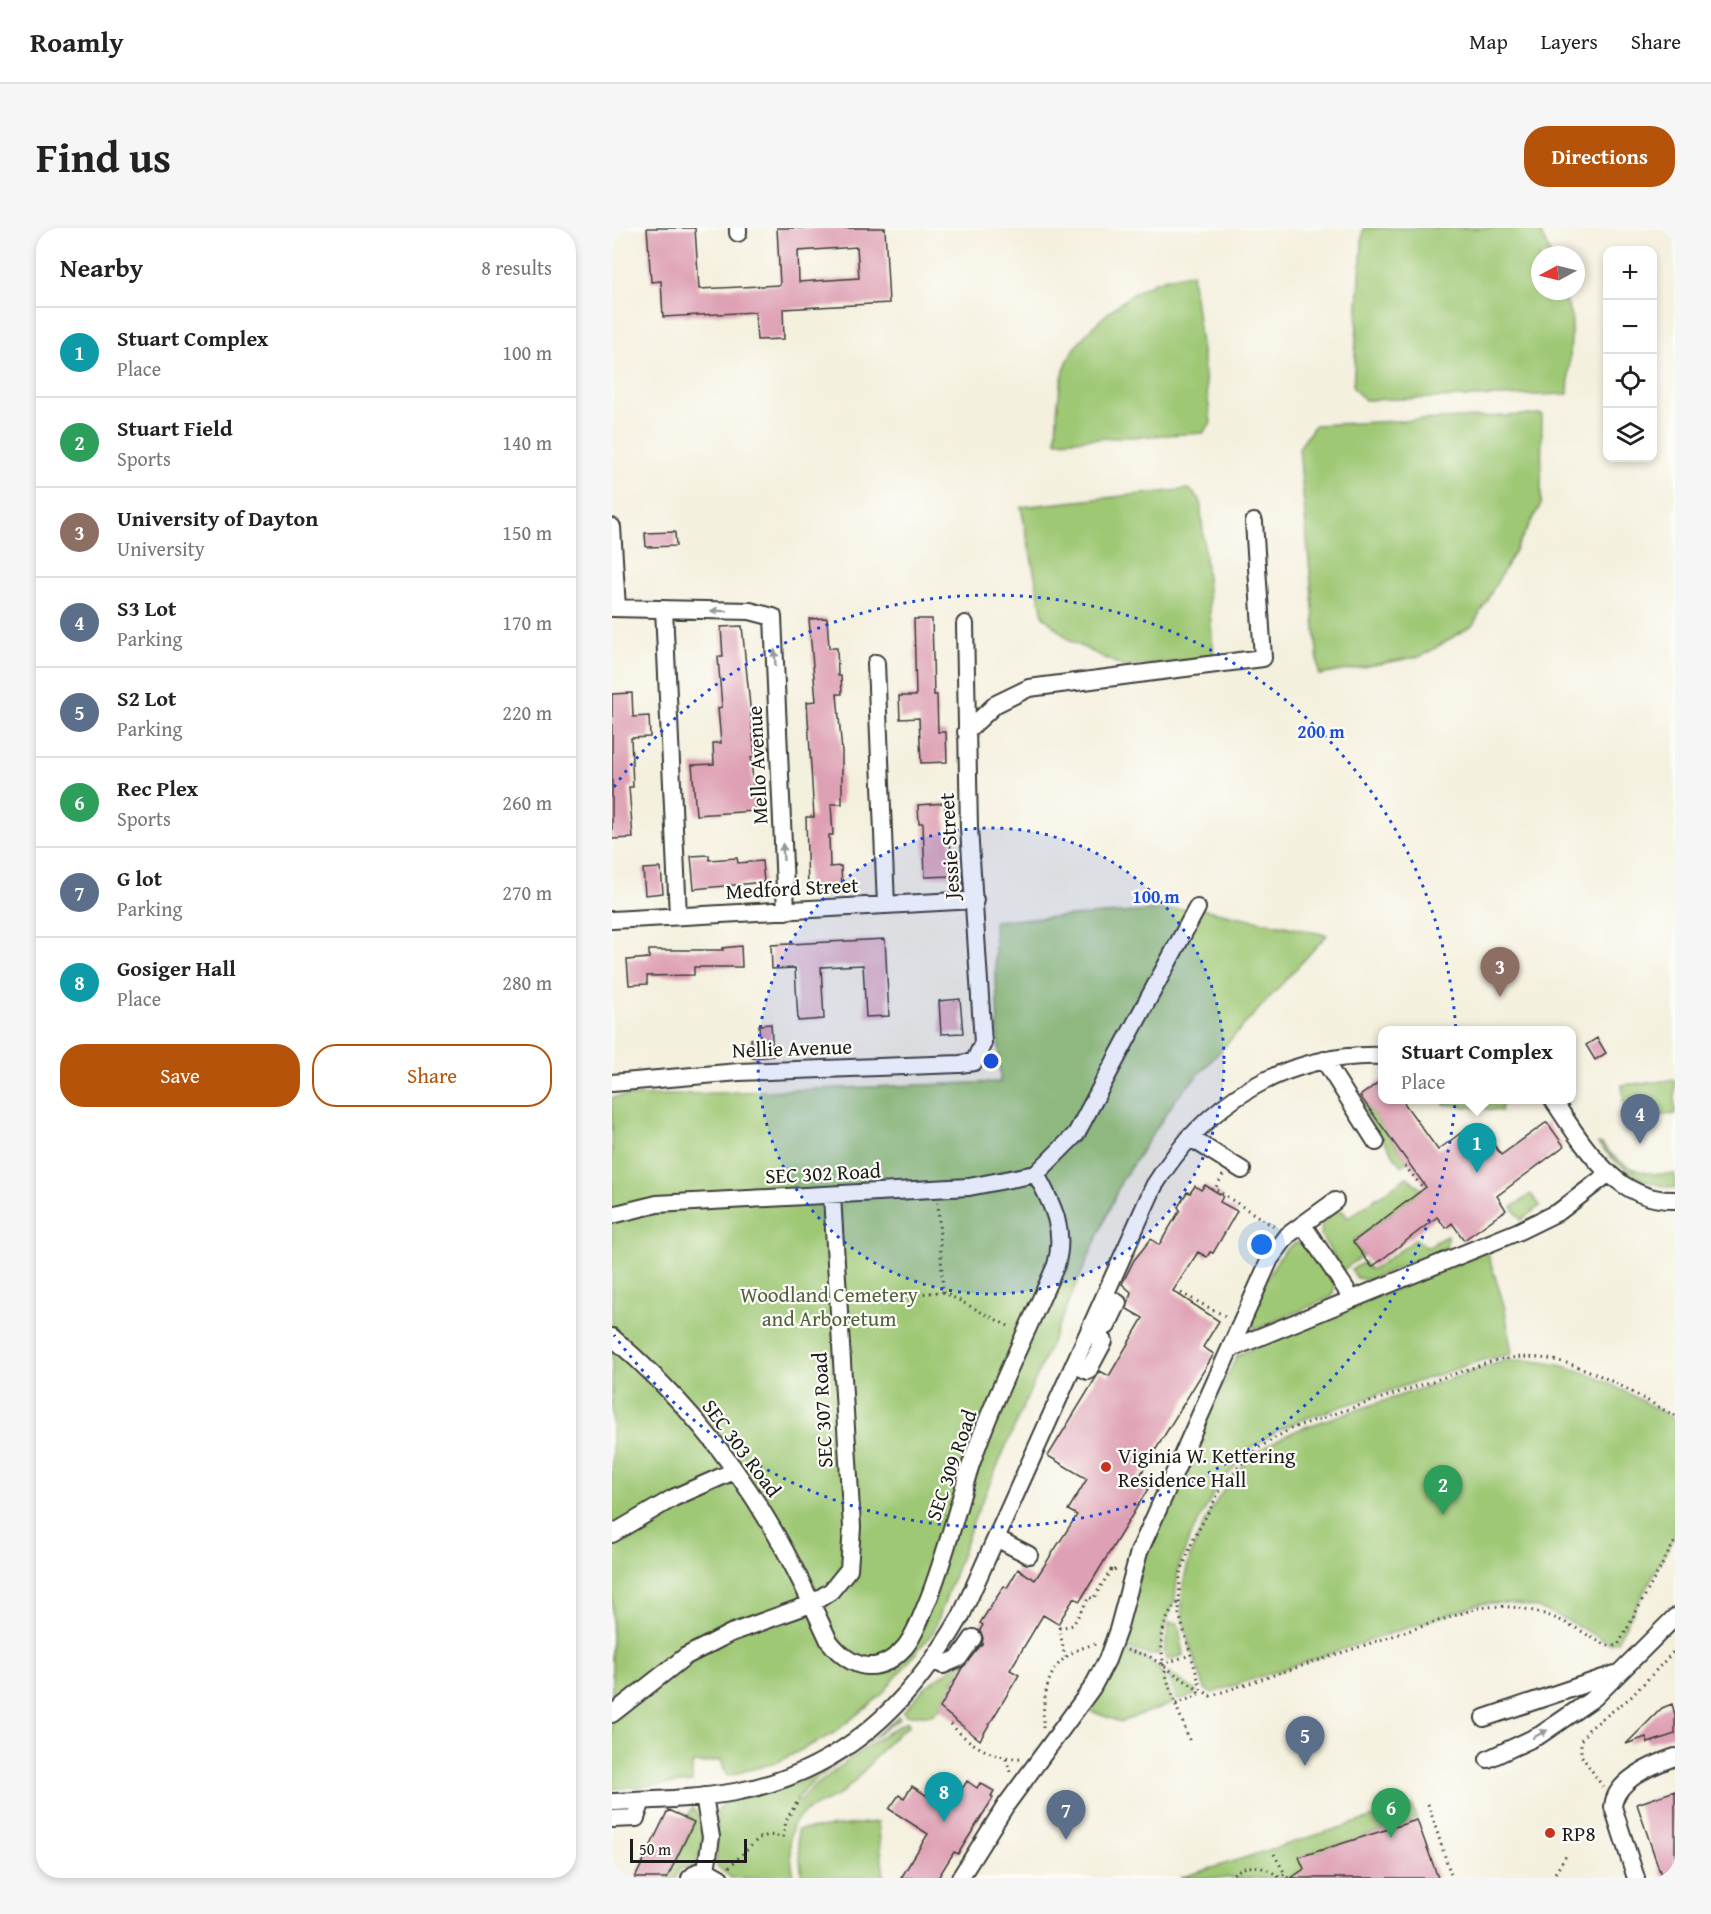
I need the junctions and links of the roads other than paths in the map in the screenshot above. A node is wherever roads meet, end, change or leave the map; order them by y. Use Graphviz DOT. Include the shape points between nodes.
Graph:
graph roads {
  1 [pos="1254,522"];
  2 [pos="612,527"];
  3 [pos="615,608"];
  4 [pos="664,609"];
  5 [pos="965,624"];
  6 [pos="876,663"];
  7 [pos="966,732"];
  8 [pos="975,900"];
  9 [pos="886,905"];
  10 [pos="1197,908"];
  11 [pos="786,911"];
  12 [pos="678,916"];
  13 [pos="612,920"];
  14 [pos="1378,1056"];
  15 [pos="1324,1060"];
  16 [pos="974,1062"];
  17 [pos="612,1083"];
  18 [pos="1556,1104"];
  19 [pos="1189,1137"];
  20 [pos="1376,1142"];
  21 [pos="1242,1170"];
  22 [pos="1609,1173"];
  23 [pos="1036,1174"];
  24 [pos="832,1196"];
  25 [pos="1675,1200"];
  26 [pos="1335,1201"];
  27 [pos="612,1215"];
  28 [pos="1303,1225"];
  29 [pos="1350,1300"];
  30 [pos="612,1337"];
  31 [pos="1230,1349"];
  32 [pos="734,1471"];
  33 [pos="612,1534"];
  34 [pos="996,1538"];
  35 [pos="1029,1555"];
  36 [pos="811,1604"];
  37 [pos="1675,1617"];
  38 [pos="973,1638"];
  39 [pos="934,1661"];
  40 [pos="1624,1670"];
  41 [pos="612,1714"];
  42 [pos="1484,1718"];
  43 [pos="1675,1758"];
  44 [pos="1488,1759"];
  45 [pos="704,1796"];
  46 [pos="642,1801"];
  47 [pos="612,1802"];
  48 [pos="612,1819"];
  49 [pos="717,1873"];
  50 [pos="690,1878"];
  51 [pos="960,1878"];
  52 [pos="1636,1878"];
  1 -- 7 [label="street" via="1263,658 1029,688 996,704"];
  2 -- 3 [label="street"];
  3 -- 4 [label="street"];
  11 -- 4 [label="street, Mello Avenue, one-way" via="773,617 750,611"];
  4 -- 12 [label="street"];
  5 -- 7 [label="street, Jessie Street"];
  6 -- 9 [label="street"];
  7 -- 8 [label="street, Jessie Street"];
  8 -- 9 [label="street, Medford Street"];
  8 -- 16 [label="street, Jessie Street" via="982,1043"];
  9 -- 11 [label="street, Medford Street"];
  10 -- 23 [label="street" via="1076,1134"];
  11 -- 12 [label="street, Medford Street"];
  12 -- 13 [label="street, Medford Street"];
  14 -- 15 [label="street"];
  15 -- 19 [label="street" via="1264,1080 1244,1091"];
  15 -- 20 [label="street"];
  16 -- 17 [label="street, Nellie Avenue" via="739,1072"];
  18 -- 22 [label="street"];
  19 -- 21 [label="street"];
  19 -- 34 [label="street" via="1154,1186"];
  22 -- 25 [label="street" via="1636,1192"];
  22 -- 29 [label="street" via="1560,1211"];
  23 -- 24 [label="street, SEC 302 Road" via="984,1185"];
  23 -- 36 [label="street, SEC 309 Road" via="1058,1219 1060,1250 1056,1265 984,1431 939,1573 906,1646 883,1663 860,1666 847,1661 829,1641"];
  24 -- 27 [label="street, SEC 302 Road" via="657,1203"];
  24 -- 36 [label="street, SEC 307 Road" via="852,1553 841,1582"];
  26 -- 28 [label="street"];
  28 -- 29 [label="street"];
  28 -- 31 [label="street" via="1274,1252"];
  29 -- 31 [label="street"];
  30 -- 32 [label="street, SEC 303 Road" via="671,1393"];
  31 -- 51 [label="street" via="1139,1552 1107,1660 1092,1688 1006,1805"];
  32 -- 33 [label="street" via="673,1498"];
  32 -- 36 [label="street, SEC 303 Road" via="773,1528"];
  34 -- 35 [label="street"];
  34 -- 39 [label="street" via="961,1616"];
  36 -- 41 [label="street, SEC 307 Road" via="731,1633 686,1656"];
  37 -- 40 [label="street"];
  38 -- 39 [label="street" via="957,1659 944,1665"];
  39 -- 45 [label="street" via="891,1711 832,1756 772,1783"];
  40 -- 42 [label="street"];
  44 -- 40 [label="street, one-way" via="1565,1720"];
  43 -- 52 [label="street" via="1642,1772 1617,1789 1613,1802"];
  45 -- 46 [label="street"];
  45 -- 49 [label="street"];
  46 -- 47 [label="street"];
  46 -- 48 [label="street" via="636,1818"];
  49 -- 50 [label="street" via="697,1872"];
}
